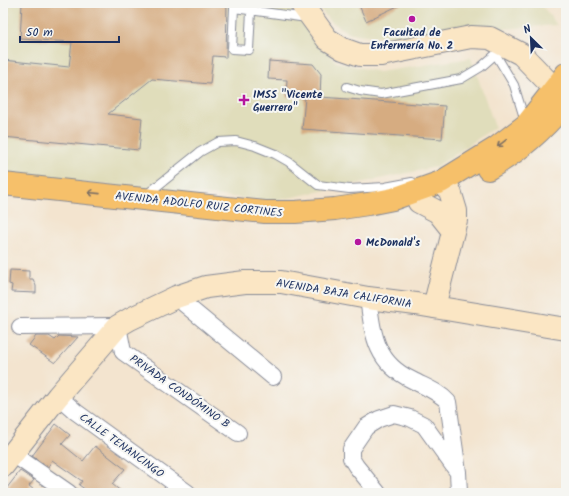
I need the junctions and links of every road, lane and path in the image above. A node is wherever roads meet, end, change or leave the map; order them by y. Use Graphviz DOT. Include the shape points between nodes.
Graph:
graph roads {
  1 [pos="234,6"];
  2 [pos="251,11"];
  3 [pos="308,11"];
  4 [pos="501,50"];
  5 [pos="347,87"];
  6 [pos="563,93"];
  7 [pos="529,132"];
  8 [pos="3,184"];
  9 [pos="446,186"];
  10 [pos="3,198"];
  11 [pos="142,198"];
  12 [pos="419,202"];
  13 [pos="453,231"];
  14 [pos="176,297"];
  15 [pos="368,298"];
  16 [pos="434,307"];
  17 [pos="118,326"];
  18 [pos="20,327"];
  19 [pos="566,329"];
  20 [pos="273,377"];
  21 [pos="58,396"];
  22 [pos="238,433"];
  23 [pos="8,460"];
  24 [pos="458,472"];
  25 [pos="69,493"];
  26 [pos="188,493"];
  27 [pos="378,493"];
  28 [pos="459,493"];
  1 -- 2 [label="lane"];
  1 -- 2 [label="lane" via="232,49 249,50"];
  2 -- 3 [label="lane"];
  3 -- 4 [label="main road" via="328,39 343,49 360,54 381,55 471,37 490,38"];
  4 -- 5 [label="lane" via="481,67 461,79 382,94"];
  4 -- 6 [label="main road" via="521,54"];
  4 -- 7 [label="lane"];
  6 -- 7 [label="main road, AVENIDA ADOLFO RUIZ CORTINES"];
  7 -- 9 [label="main road, AVENIDA ADOLFO RUIZ CORTINES" via="496,148"];
  11 -- 8 [label="main road, AVENIDA ADOLFO RUIZ CORTINES, one-way"];
  9 -- 11 [label="main road, AVENIDA ADOLFO RUIZ CORTINES" via="335,209 295,212 265,212"];
  9 -- 11 [label="lane" via="418,181 385,187 349,189 318,185 275,154 256,146 218,142 200,152"];
  9 -- 12 [label="main road, AVENIDA ADOLFO RUIZ CORTINES"];
  9 -- 13 [label="main road" via="456,211"];
  10 -- 12 [label="main road, AVENIDA ADOLFO RUIZ CORTINES" via="264,226 345,221"];
  12 -- 13 [label="main road" via="438,212"];
  13 -- 16 [label="main road"];
  14 -- 15 [label="main road, AVENIDA BAJA CALIFORNIA" via="206,287 245,282 281,282"];
  14 -- 17 [label="main road, AVENIDA BAJA CALIFORNIA"];
  14 -- 20 [label="street"];
  15 -- 16 [label="main road, AVENIDA BAJA CALIFORNIA"];
  15 -- 24 [label="street" via="372,331 387,363 404,376 441,394 448,402"];
  16 -- 19 [label="main road, AVENIDA BAJA CALIFORNIA"];
  17 -- 18 [label="street"];
  17 -- 21 [label="main road, AVENIDA BAJA CALIFORNIA"];
  17 -- 22 [label="street, PRIVADA CONDÓMINO B" via="123,352"];
  21 -- 23 [label="main road, AVENIDA BAJA CALIFORNIA"];
  21 -- 26 [label="street, CALLE TENANCINGO" via="76,412"];
  23 -- 25 [label="street"];
  24 -- 27 [label="street" via="424,425 394,414 379,418 366,427 351,449 351,458"];
  24 -- 28 [label="street"];
}
